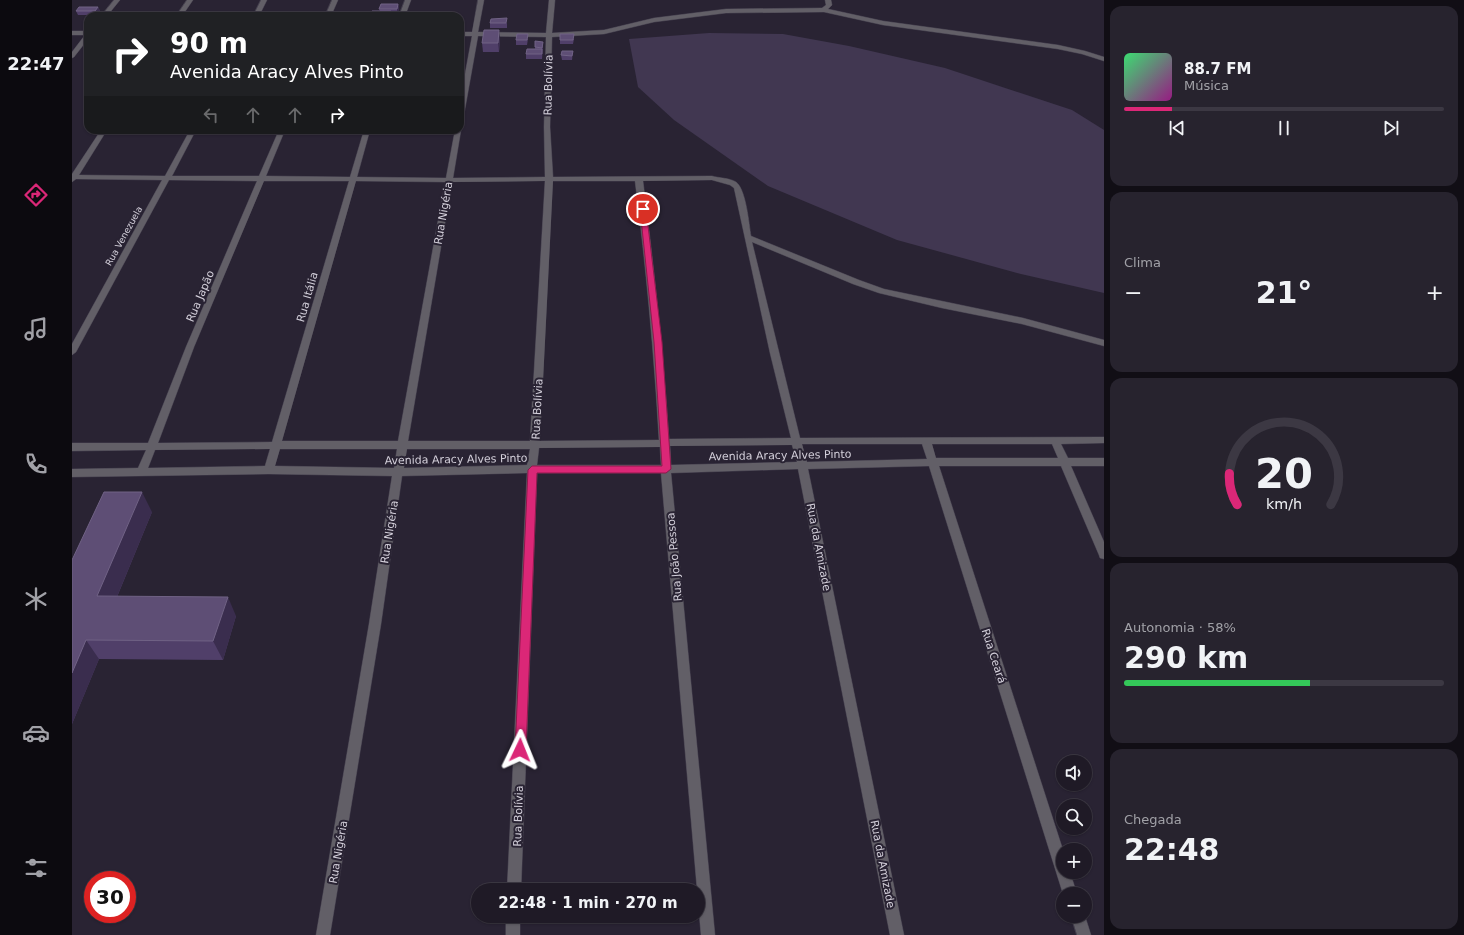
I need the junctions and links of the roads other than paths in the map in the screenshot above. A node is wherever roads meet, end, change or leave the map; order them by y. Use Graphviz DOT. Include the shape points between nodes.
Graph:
graph roads {
  1 [pos="117,0"];
  2 [pos="190,0"];
  3 [pos="264,0"];
  4 [pos="335,0"];
  5 [pos="408,0"];
  6 [pos="481,0"];
  7 [pos="552,0"];
  8 [pos="828,0"];
  9 [pos="824,10"];
  10 [pos="107,12"];
  11 [pos="182,12"];
  12 [pos="258,12"];
  13 [pos="330,12"];
  14 [pos="404,12"];
  15 [pos="72,33"];
  16 [pos="84,34"];
  17 [pos="464,34"];
  18 [pos="476,34"];
  19 [pos="549,35"];
  20 [pos="84,40"];
  21 [pos="72,56"];
  22 [pos="1104,60"];
  23 [pos="464,98"];
  24 [pos="101,134"];
  25 [pos="191,134"];
  26 [pos="280,134"];
  27 [pos="366,134"];
  28 [pos="457,134"];
  29 [pos="72,178"];
  30 [pos="352,178"];
  31 [pos="549,178"];
  32 [pos="166,179"];
  33 [pos="263,179"];
  34 [pos="449,180"];
  35 [pos="639,180"];
  36 [pos="747,237"];
  37 [pos="1104,343"];
  38 [pos="72,352"];
  39 [pos="1055,440"];
  40 [pos="1104,440"];
  41 [pos="798,441"];
  42 [pos="926,441"];
  43 [pos="665,442"];
  44 [pos="277,445"];
  45 [pos="536,445"];
  46 [pos="403,446"];
  47 [pos="72,447"];
  48 [pos="152,447"];
  49 [pos="933,462"];
  50 [pos="1065,462"];
  51 [pos="1104,462"];
  52 [pos="803,467"];
  53 [pos="666,469"];
  54 [pos="270,470"];
  55 [pos="532,470"];
  56 [pos="72,472"];
  57 [pos="142,472"];
  58 [pos="398,472"];
  59 [pos="1104,555"];
  60 [pos="1056,849"];
  61 [pos="514,883"];
  62 [pos="513,923"];
  63 [pos="1080,923"];
  64 [pos="323,935"];
  65 [pos="513,935"];
  66 [pos="708,935"];
  67 [pos="896,935"];
  68 [pos="1084,935"];
  1 -- 10 [label="street"];
  2 -- 11 [label="street"];
  3 -- 12 [label="street"];
  4 -- 13 [label="street"];
  5 -- 14 [label="street"];
  6 -- 18 [label="street"];
  7 -- 19 [label="street, Rua Bolívia"];
  8 -- 9 [label="street" via="829,5"];
  9 -- 19 [label="street" via="726,11 654,20 604,32"];
  9 -- 22 [label="street" via="883,23 1083,52"];
  15 -- 16 [label="street"];
  17 -- 18 [label="street"];
  18 -- 19 [label="street"];
  18 -- 23 [label="street"];
  19 -- 31 [label="street, Rua Bolívia"];
  20 -- 21 [label="street"];
  24 -- 29 [label="street"];
  25 -- 32 [label="street, Rua Venezuela"];
  26 -- 33 [label="street, Rua Japão"];
  27 -- 30 [label="street, Rua Itália"];
  28 -- 34 [label="street, Rua Nigéria"];
  29 -- 32 [label="street"];
  30 -- 33 [label="street"];
  30 -- 34 [label="street"];
  30 -- 44 [label="street, Rua Itália"];
  31 -- 34 [label="street"];
  31 -- 35 [label="street"];
  31 -- 45 [label="street, Rua Bolívia"];
  32 -- 33 [label="street"];
  32 -- 38 [label="street, Rua Venezuela"];
  33 -- 48 [label="street, Rua Japão" via="190,347"];
  34 -- 46 [label="street, Rua Nigéria"];
  35 -- 36 [label="street, Rua da Amizade" via="712,178 733,183 741,200"];
  35 -- 43 [label="street, Rua João Pessoa" via="652,283"];
  36 -- 37 [label="street" via="882,291 1023,320"];
  36 -- 41 [label="street, Rua da Amizade"];
  39 -- 40 [label="street, Avenida Aracy Alves Pinto"];
  39 -- 42 [label="street, Avenida Aracy Alves Pinto"];
  39 -- 50 [label="street"];
  41 -- 42 [label="street, Avenida Aracy Alves Pinto"];
  41 -- 43 [label="street, Avenida Aracy Alves Pinto"];
  41 -- 52 [label="street, Rua da Amizade"];
  42 -- 49 [label="street, Rua Ceará"];
  43 -- 45 [label="street, Avenida Aracy Alves Pinto"];
  43 -- 53 [label="street, Rua João Pessoa"];
  44 -- 46 [label="street, Avenida Aracy Alves Pinto"];
  44 -- 48 [label="street, Avenida Aracy Alves Pinto"];
  44 -- 54 [label="street, Rua Itália"];
  45 -- 46 [label="street, Avenida Aracy Alves Pinto"];
  45 -- 55 [label="street, Rua Bolívia"];
  46 -- 58 [label="street, Rua Nigéria"];
  47 -- 48 [label="street, Avenida Aracy Alves Pinto"];
  48 -- 57 [label="street, Rua Japão"];
  49 -- 50 [label="street, Avenida Aracy Alves Pinto"];
  49 -- 52 [label="street, Avenida Aracy Alves Pinto"];
  49 -- 60 [label="street, Rua Ceará"];
  50 -- 51 [label="street, Avenida Aracy Alves Pinto"];
  50 -- 59 [label="street"];
  52 -- 53 [label="street, Avenida Aracy Alves Pinto"];
  52 -- 67 [label="street, Rua da Amizade"];
  53 -- 55 [label="street, Avenida Aracy Alves Pinto"];
  53 -- 66 [label="street, Rua João Pessoa"];
  54 -- 57 [label="street, Avenida Aracy Alves Pinto"];
  54 -- 58 [label="street, Avenida Aracy Alves Pinto"];
  55 -- 58 [label="street, Avenida Aracy Alves Pinto"];
  55 -- 61 [label="street, Rua Bolívia"];
  56 -- 57 [label="street, Avenida Aracy Alves Pinto"];
  58 -- 64 [label="street, Rua Nigéria" via="373,640"];
  62 -- 65 [label="street"];
  63 -- 68 [label="street"];
}
